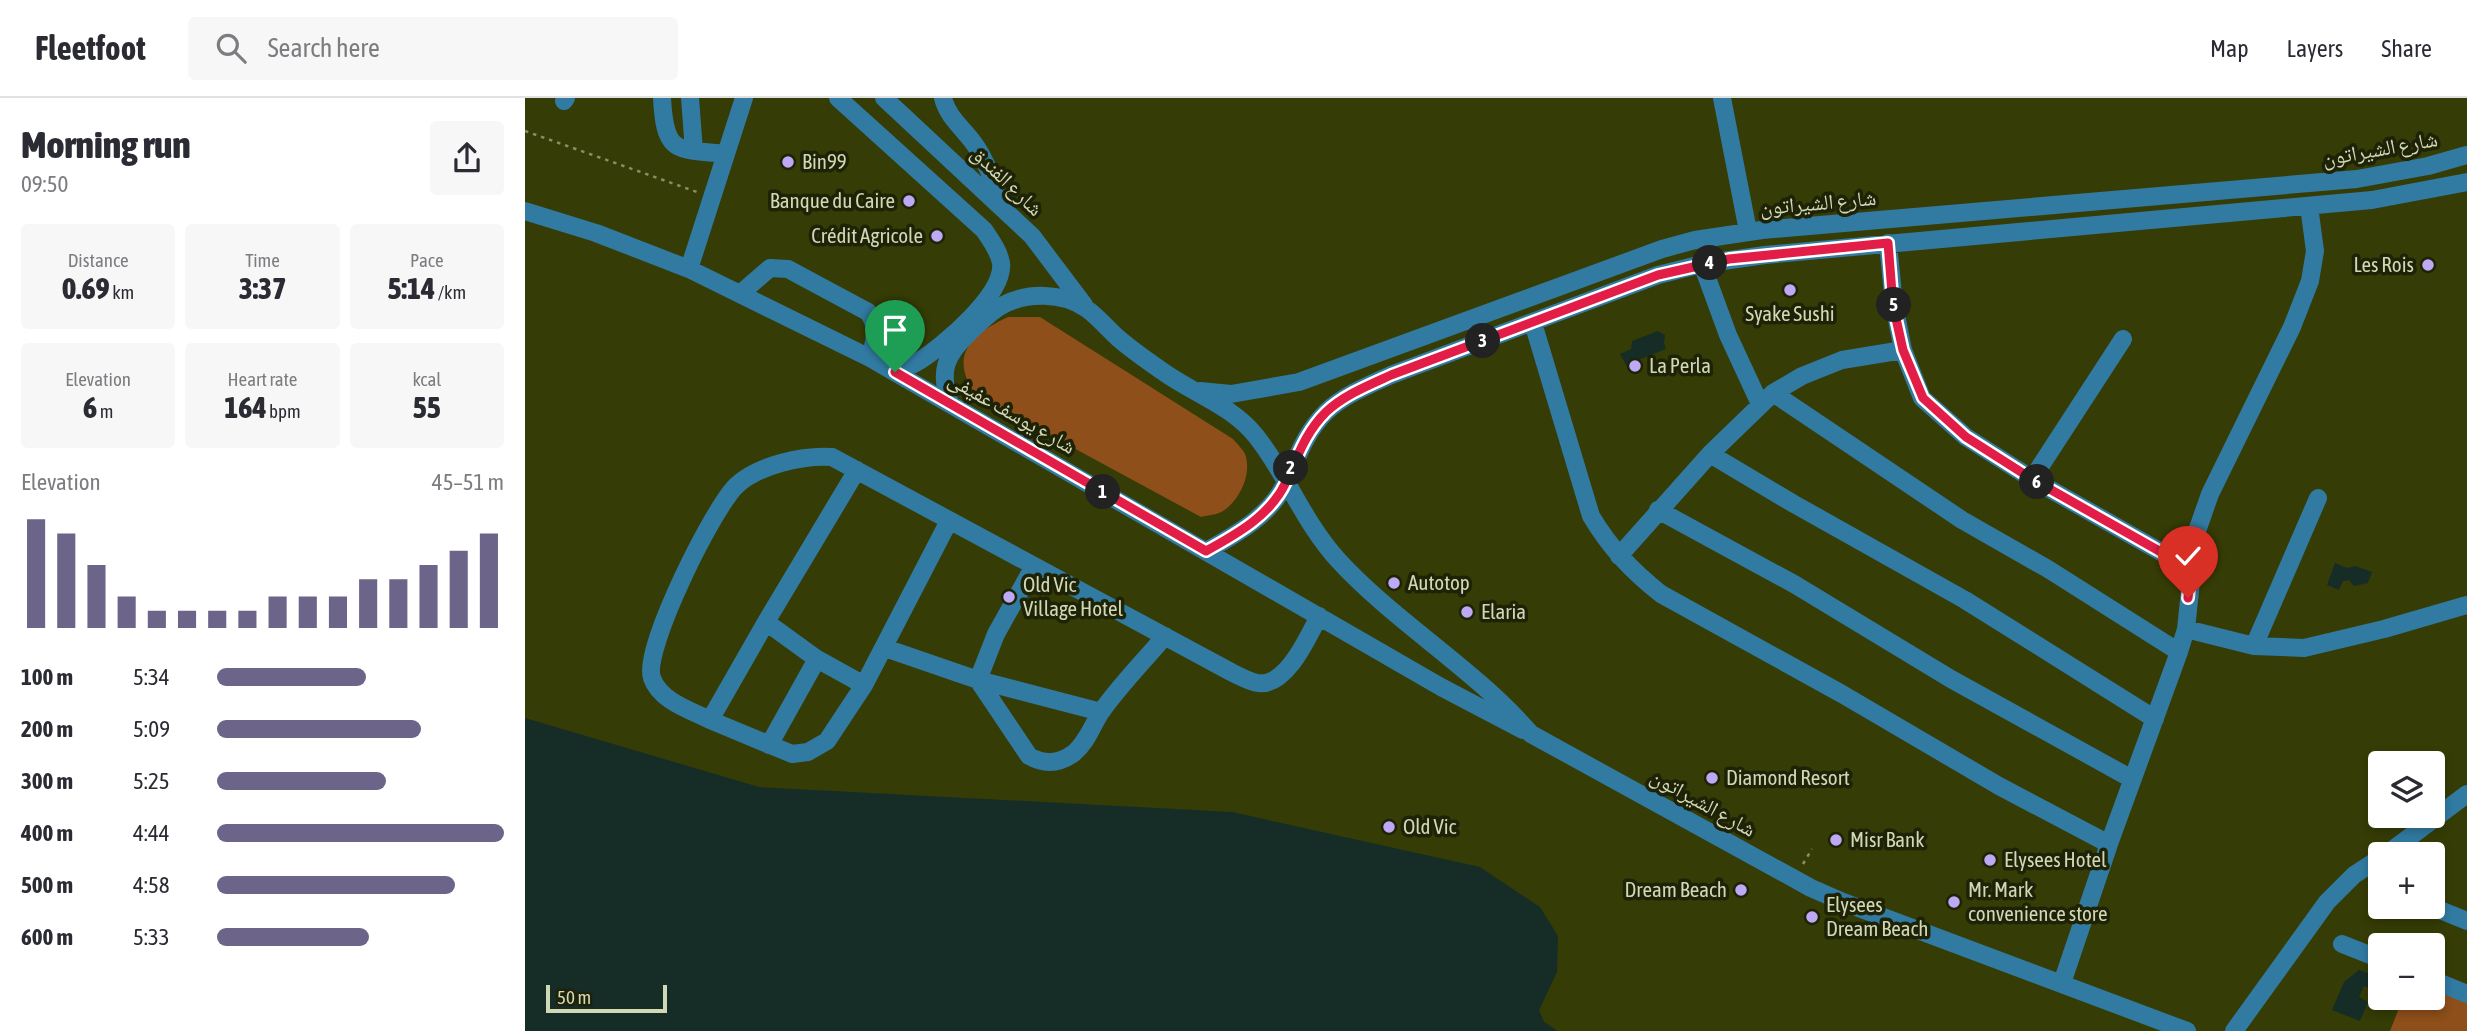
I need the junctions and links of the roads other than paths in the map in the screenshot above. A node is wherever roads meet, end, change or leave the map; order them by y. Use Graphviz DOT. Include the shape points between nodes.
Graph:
graph roads {
  1 [pos="663,98"];
  2 [pos="690,98"];
  3 [pos="744,98"];
  4 [pos="838,98"];
  5 [pos="884,98"];
  6 [pos="943,98"];
  7 [pos="1722,98"];
  8 [pos="694,151"];
  9 [pos="726,154"];
  10 [pos="2467,155"];
  11 [pos="2467,182"];
  12 [pos="2309,206"];
  13 [pos="1005,210"];
  14 [pos="525,211"];
  15 [pos="1748,232"];
  16 [pos="1888,243"];
  17 [pos="1702,264"];
  18 [pos="689,269"];
  19 [pos="741,293"];
  20 [pos="1086,308"];
  21 [pos="1533,323"];
  22 [pos="958,337"];
  23 [pos="2123,339"];
  24 [pos="1903,350"];
  25 [pos="870,358"];
  26 [pos="895,372"];
  27 [pos="1195,391"];
  28 [pos="1767,399"];
  29 [pos="950,403"];
  30 [pos="1710,454"];
  31 [pos="857,470"];
  32 [pos="2032,479"];
  33 [pos="1286,483"];
  34 [pos="2318,498"];
  35 [pos="1658,510"];
  36 [pos="949,520"];
  37 [pos="1206,551"];
  38 [pos="1619,556"];
  39 [pos="1034,566"];
  40 [pos="2191,569"];
  41 [pos="2467,605"];
  42 [pos="1319,616"];
  43 [pos="766,622"];
  44 [pos="2186,629"];
  45 [pos="1165,636"];
  46 [pos="2254,646"];
  47 [pos="885,648"];
  48 [pos="2179,652"];
  49 [pos="817,659"];
  50 [pos="978,680"];
  51 [pos="864,685"];
  52 [pos="1101,712"];
  53 [pos="2154,719"];
  54 [pos="710,720"];
  55 [pos="1531,734"];
  56 [pos="769,745"];
  57 [pos="2132,779"];
  58 [pos="2467,794"];
  59 [pos="2403,842"];
  60 [pos="2109,844"];
  61 [pos="2368,866"];
  62 [pos="2445,912"];
  63 [pos="2467,921"];
  64 [pos="2342,944"];
  65 [pos="2368,954"];
  66 [pos="2062,983"];
  67 [pos="2445,985"];
  68 [pos="2467,993"];
  69 [pos="2187,1031"];
  70 [pos="2234,1031"];
  1 -- 8 [label="street" via="666,132 681,149"];
  2 -- 8 [label="street"];
  3 -- 9 [label="street"];
  4 -- 22 [label="street, شارع الشيراتون" via="993,244 1001,263 1000,278"];
  5 -- 13 [label="street, شارع الفندق"];
  6 -- 13 [label="street" via="987,164"];
  7 -- 15 [label="street"];
  8 -- 9 [label="street"];
  9 -- 18 [label="street"];
  10 -- 15 [label="street, شارع الشيراتون" via="2357,179"];
  11 -- 12 [label="street" via="2372,200"];
  12 -- 16 [label="street"];
  12 -- 40 [label="street" via="2315,251 2310,281 2210,494 2196,534"];
  13 -- 20 [label="street, شارع الفندق" via="1032,236"];
  14 -- 18 [label="street, شارع يوسف عفيفى"];
  15 -- 27 [label="street, شارع الشيراتون" via="1662,248 1299,382 1231,394"];
  16 -- 17 [label="street"];
  16 -- 24 [label="street" via="1893,305"];
  17 -- 21 [label="street" via="1658,275"];
  17 -- 28 [label="street" via="1728,335"];
  18 -- 19 [label="street, شارع يوسف عفيفى"];
  19 -- 25 [label="street, شارع يوسف عفيفى"];
  19 -- 25 [label="street" via="770,268 788,269 868,312 876,334"];
  20 -- 22 [label="street, شارع الشيراتون" via="1065,299 1020,298"];
  20 -- 27 [label="street, شارع الشيراتون" via="1149,362"];
  21 -- 33 [label="street" via="1356,391 1327,411 1304,439"];
  21 -- 38 [label="street" via="1591,516"];
  22 -- 26 [label="street"];
  22 -- 29 [label="street, شارع الشيراتون" via="944,372"];
  23 -- 32 [label="street"];
  24 -- 28 [label="street" via="1842,360 1802,376"];
  24 -- 32 [label="street" via="1923,398 1966,437"];
  25 -- 26 [label="street, شارع يوسف عفيفى"];
  26 -- 29 [label="street, شارع يوسف عفيفى"];
  27 -- 33 [label="street, شارع الشيراتون" via="1236,416 1255,435"];
  28 -- 30 [label="street"];
  28 -- 48 [label="street"];
  29 -- 37 [label="street, شارع يوسف عفيفى"];
  30 -- 35 [label="street"];
  30 -- 53 [label="street" via="1965,600"];
  31 -- 36 [label="street"];
  31 -- 43 [label="street"];
  31 -- 54 [label="street" via="832,457 790,460 738,484 705,529 658,636 650,674 658,691"];
  32 -- 40 [label="street"];
  33 -- 37 [label="street" via="1259,516"];
  33 -- 55 [label="street, شارع الشيراتون" via="1337,559 1505,704"];
  34 -- 46 [label="street"];
  35 -- 38 [label="street"];
  35 -- 57 [label="street"];
  36 -- 39 [label="street"];
  36 -- 47 [label="street"];
  37 -- 42 [label="street, شارع يوسف عفيفى"];
  38 -- 60 [label="street" via="1661,594"];
  39 -- 45 [label="street"];
  39 -- 50 [label="street" via="996,634"];
  40 -- 44 [label="street"];
  41 -- 46 [label="street" via="2304,648"];
  42 -- 45 [label="street" via="1287,670 1272,681 1259,683"];
  42 -- 55 [label="street, شارع يوسف عفيفى"];
  43 -- 49 [label="street"];
  43 -- 54 [label="street"];
  44 -- 46 [label="street"];
  44 -- 48 [label="street"];
  45 -- 52 [label="street"];
  47 -- 50 [label="street"];
  47 -- 51 [label="street"];
  48 -- 53 [label="street"];
  49 -- 51 [label="street"];
  49 -- 56 [label="street"];
  50 -- 52 [label="street"];
  50 -- 52 [label="street" via="1022,747 1039,762 1053,763 1072,754 1084,744"];
  51 -- 56 [label="street" via="827,741 817,748 792,754"];
  53 -- 57 [label="street"];
  54 -- 56 [label="street"];
  55 -- 66 [label="street, شارع الشيراتون" via="1811,888"];
  57 -- 60 [label="street"];
  58 -- 59 [label="street"];
  60 -- 66 [label="street"];
  61 -- 70 [label="street" via="2327,902"];
  62 -- 63 [label="street"];
  64 -- 65 [label="street"];
  66 -- 69 [label="street, شارع الشيراتون"];
  67 -- 68 [label="street"];
}
